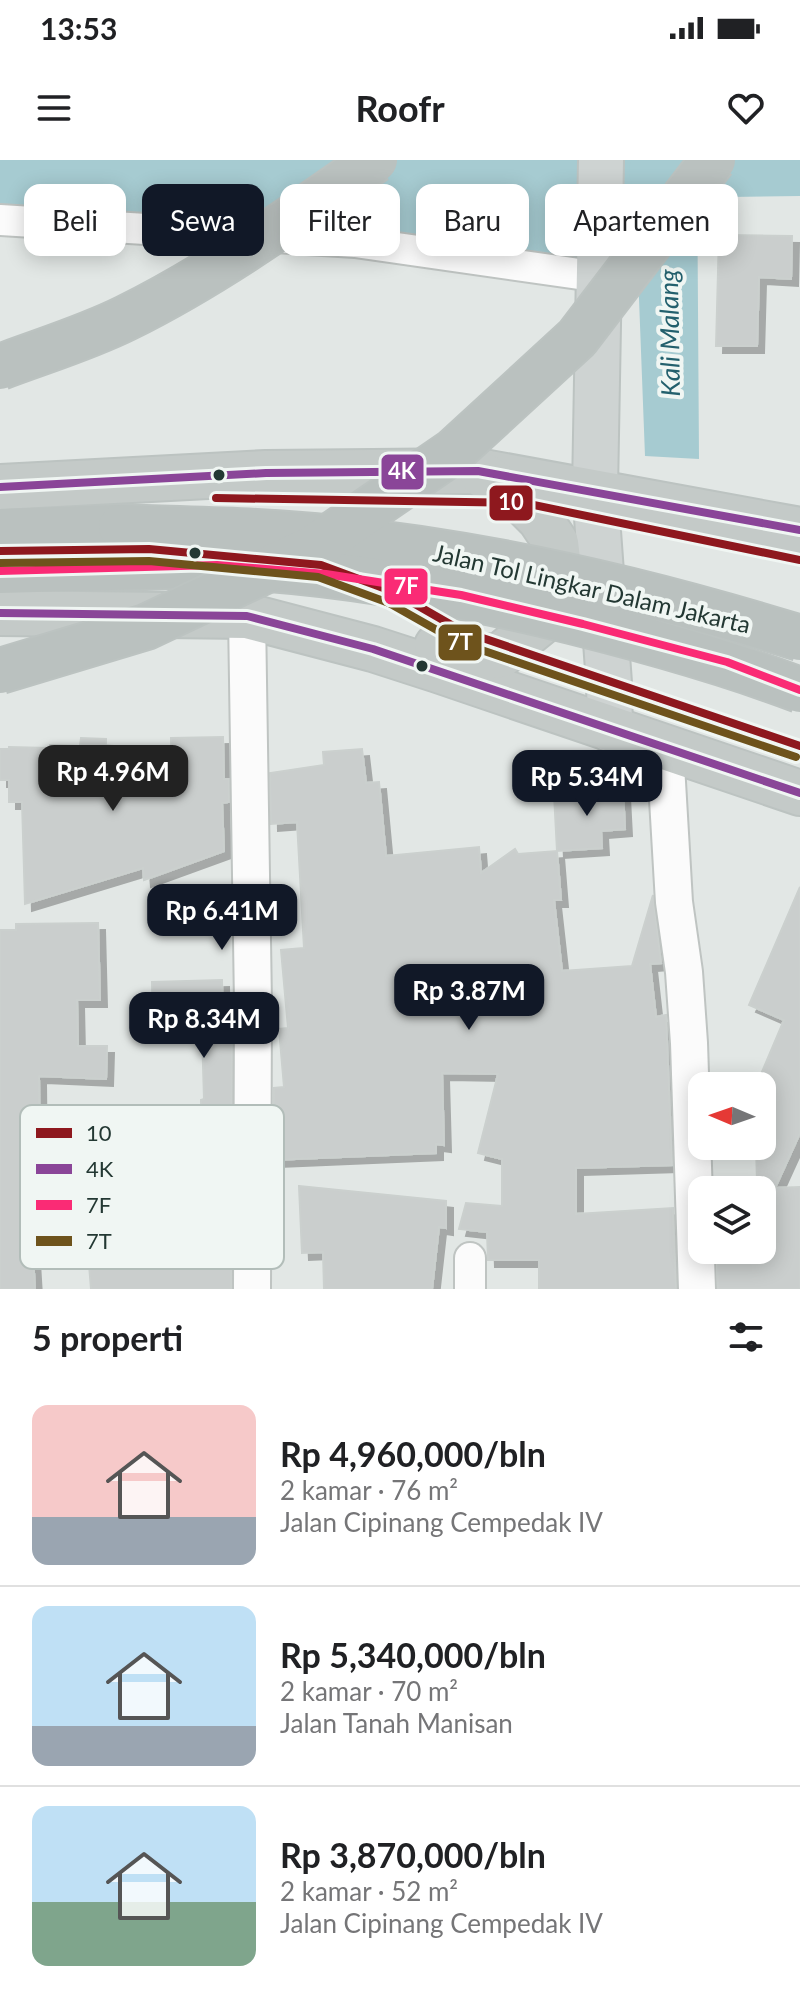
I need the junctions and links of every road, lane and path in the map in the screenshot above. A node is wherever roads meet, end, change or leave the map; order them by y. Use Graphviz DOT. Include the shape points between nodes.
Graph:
graph roads {
  1 [pos="375,160"];
  2 [pos="601,160"];
  3 [pos="713,160"];
  4 [pos="0,220"];
  5 [pos="600,273"];
  6 [pos="0,367"];
  7 [pos="478,471"];
  8 [pos="0,487"];
  9 [pos="595,490"];
  10 [pos="800,530"];
  11 [pos="0,531"];
  12 [pos="0,571"];
  13 [pos="0,598"];
  14 [pos="0,613"];
  15 [pos="247,616"];
  16 [pos="800,638"];
  17 [pos="0,671"];
  18 [pos="800,690"];
  19 [pos="610,729"];
  20 [pos="665,748"];
  21 [pos="800,793"];
  22 [pos="253,1105"];
  23 [pos="470,1258"];
  24 [pos="252,1269"];
  25 [pos="252,1289"];
  26 [pos="470,1289"];
  27 [pos="697,1289"];
  1 -- 6 [label="highway, bridge" via="195,281 124,319"];
  2 -- 5 [label="main road"];
  3 -- 17 [label="highway, bridge" via="577,338 454,451 313,548 146,627"];
  4 -- 5 [label="street" via="355,242"];
  5 -- 9 [label="main road"];
  7 -- 8 [label="highway" via="266,473"];
  7 -- 9 [label="highway"];
  7 -- 13 [label="highway" via="524,503 556,543 560,576 544,620 501,655 478,658 318,614 247,602"];
  9 -- 10 [label="highway"];
  9 -- 19 [label="main road"];
  11 -- 16 [label="highway, Jalan Tol Lingkar Dalam Jakarta, bridge" via="136,527 330,537 445,552 702,610"];
  12 -- 18 [label="highway, Jalan Tol Lingkar Dalam Jakarta, bridge" via="217,565 326,574 461,595 583,624 727,662"];
  14 -- 15 [label="highway"];
  15 -- 19 [label="highway" via="373,649"];
  15 -- 22 [label="street"];
  19 -- 20 [label="highway"];
  20 -- 21 [label="highway"];
  20 -- 27 [label="street" via="689,1043"];
  23 -- 26 [label="street"];
  24 -- 25 [label="street"];
}
